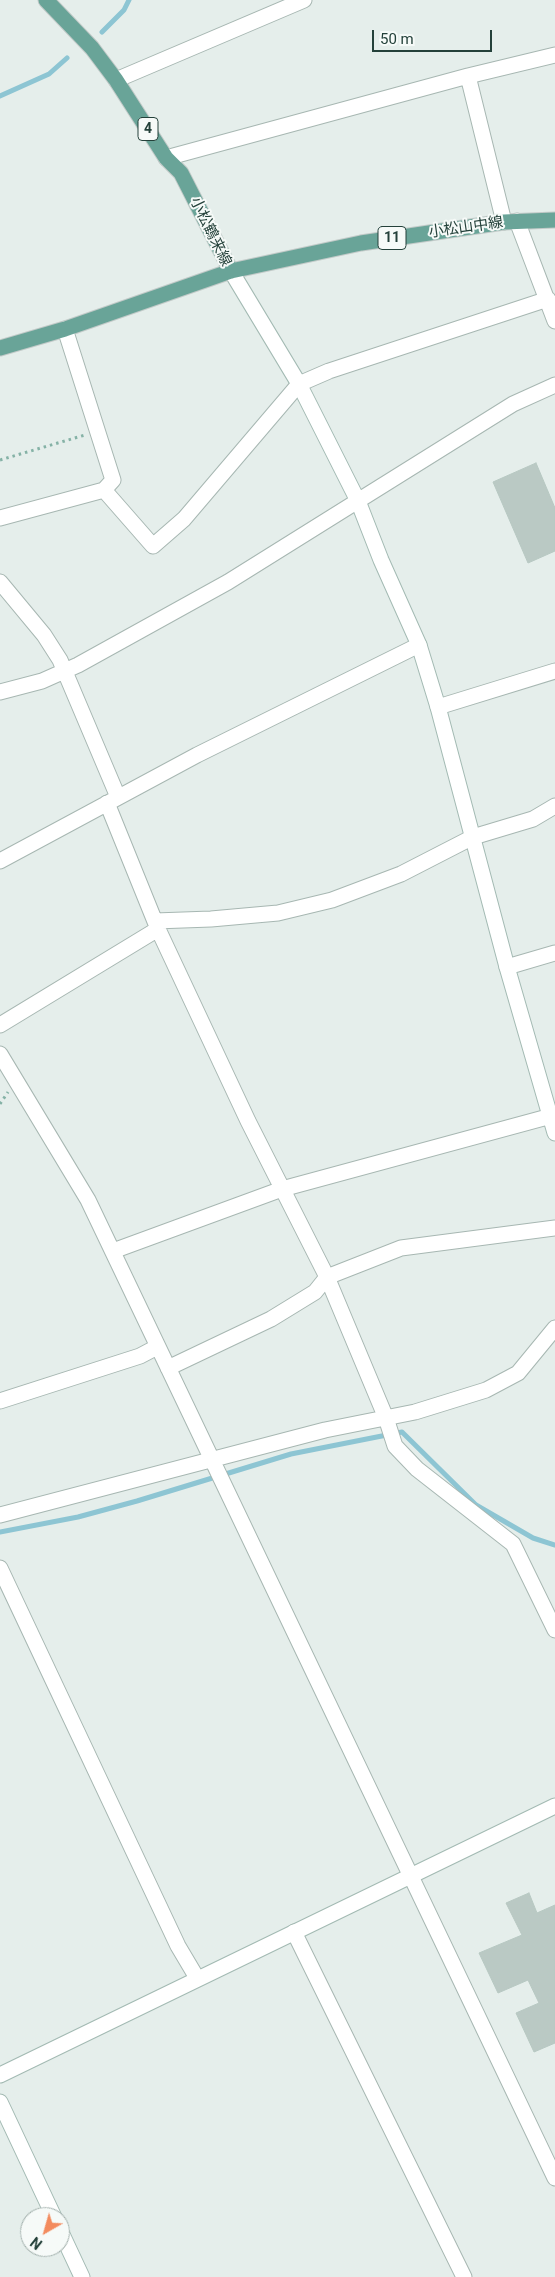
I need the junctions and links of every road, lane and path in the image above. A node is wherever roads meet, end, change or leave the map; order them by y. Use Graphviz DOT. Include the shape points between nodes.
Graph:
graph roads {
  1 [pos="46,0"];
  2 [pos="304,0"];
  3 [pos="555,55"];
  4 [pos="468,76"];
  5 [pos="116,80"];
  6 [pos="166,158"];
  7 [pos="555,220"];
  8 [pos="510,222"];
  9 [pos="232,271"];
  10 [pos="548,300"];
  11 [pos="555,321"];
  12 [pos="65,329"];
  13 [pos="0,348"];
  14 [pos="299,384"];
  15 [pos="555,385"];
  16 [pos="98,431"];
  17 [pos="0,460"];
  18 [pos="104,490"];
  19 [pos="358,501"];
  20 [pos="0,518"];
  21 [pos="0,582"];
  22 [pos="419,645"];
  23 [pos="64,671"];
  24 [pos="555,671"];
  25 [pos="0,692"];
  26 [pos="438,707"];
  27 [pos="113,800"];
  28 [pos="555,806"];
  29 [pos="473,837"];
  30 [pos="0,861"];
  31 [pos="156,925"];
  32 [pos="555,953"];
  33 [pos="507,967"];
  34 [pos="0,1025"];
  35 [pos="0,1054"];
  36 [pos="552,1116"];
  37 [pos="555,1133"];
  38 [pos="282,1189"];
  39 [pos="555,1228"];
  40 [pos="113,1251"];
  41 [pos="327,1277"];
  42 [pos="555,1328"];
  43 [pos="157,1346"];
  44 [pos="168,1368"];
  45 [pos="0,1401"];
  46 [pos="387,1422"];
  47 [pos="214,1464"];
  48 [pos="0,1515"];
  49 [pos="0,1568"];
  50 [pos="555,1630"];
  51 [pos="555,1806"];
  52 [pos="411,1874"];
  53 [pos="294,1932"];
  54 [pos="197,1978"];
  55 [pos="0,2075"];
  56 [pos="0,2102"];
  57 [pos="555,2178"];
  58 [pos="49,2207"];
  59 [pos="70,2251"];
  60 [pos="82,2277"];
  61 [pos="464,2277"];
  1 -- 5 [label="main road, 小松鶴来線 / 4" via="92,48"];
  2 -- 5 [label="street"];
  3 -- 4 [label="street"];
  4 -- 6 [label="street"];
  4 -- 8 [label="street"];
  5 -- 6 [label="main road, 小松鶴来線 / 4"];
  6 -- 9 [label="main road, 小松鶴来線 / 4" via="181,174"];
  7 -- 8 [label="main road, 小松山中線 / 11"];
  8 -- 9 [label="main road, 小松山中線 / 11" via="361,243"];
  8 -- 10 [label="street"];
  9 -- 12 [label="main road, 小松鶴来線"];
  9 -- 14 [label="street"];
  10 -- 11 [label="street"];
  10 -- 14 [label="street" via="329,371"];
  12 -- 13 [label="main road, 小松鶴来線"];
  12 -- 16 [label="street"];
  14 -- 18 [label="street" via="184,519 153,546"];
  14 -- 19 [label="street"];
  15 -- 19 [label="street" via="513,404"];
  16 -- 17 [label="path"];
  16 -- 18 [label="street" via="113,480"];
  18 -- 20 [label="street"];
  19 -- 22 [label="street"];
  19 -- 23 [label="street" via="228,582"];
  21 -- 23 [label="street" via="44,635"];
  22 -- 26 [label="street"];
  22 -- 27 [label="street"];
  23 -- 25 [label="street" via="42,681"];
  23 -- 27 [label="street"];
  24 -- 26 [label="street"];
  26 -- 29 [label="street"];
  27 -- 30 [label="street"];
  27 -- 31 [label="street"];
  28 -- 29 [label="street" via="533,819"];
  29 -- 31 [label="street" via="401,874 332,900 278,913"];
  29 -- 33 [label="street"];
  31 -- 34 [label="street"];
  31 -- 38 [label="street"];
  32 -- 33 [label="street"];
  33 -- 36 [label="street"];
  35 -- 40 [label="street" via="88,1200"];
  36 -- 37 [label="street"];
  36 -- 38 [label="street"];
  38 -- 40 [label="street"];
  38 -- 41 [label="street"];
  39 -- 41 [label="street" via="401,1248"];
  40 -- 43 [label="street"];
  41 -- 44 [label="street" via="315,1292 272,1319"];
  41 -- 46 [label="street"];
  42 -- 46 [label="street" via="518,1373 486,1390"];
  43 -- 44 [label="street"];
  43 -- 45 [label="street" via="140,1356"];
  44 -- 47 [label="street"];
  46 -- 47 [label="street" via="324,1430"];
  46 -- 50 [label="street" via="395,1446 417,1469 513,1544"];
  47 -- 48 [label="street"];
  47 -- 52 [label="street"];
  49 -- 54 [label="street" via="178,1946"];
  51 -- 52 [label="street"];
  52 -- 53 [label="street"];
  52 -- 57 [label="street"];
  53 -- 54 [label="street"];
  53 -- 61 [label="street"];
  54 -- 55 [label="street"];
  56 -- 58 [label="street"];
  59 -- 60 [label="street"];
}
